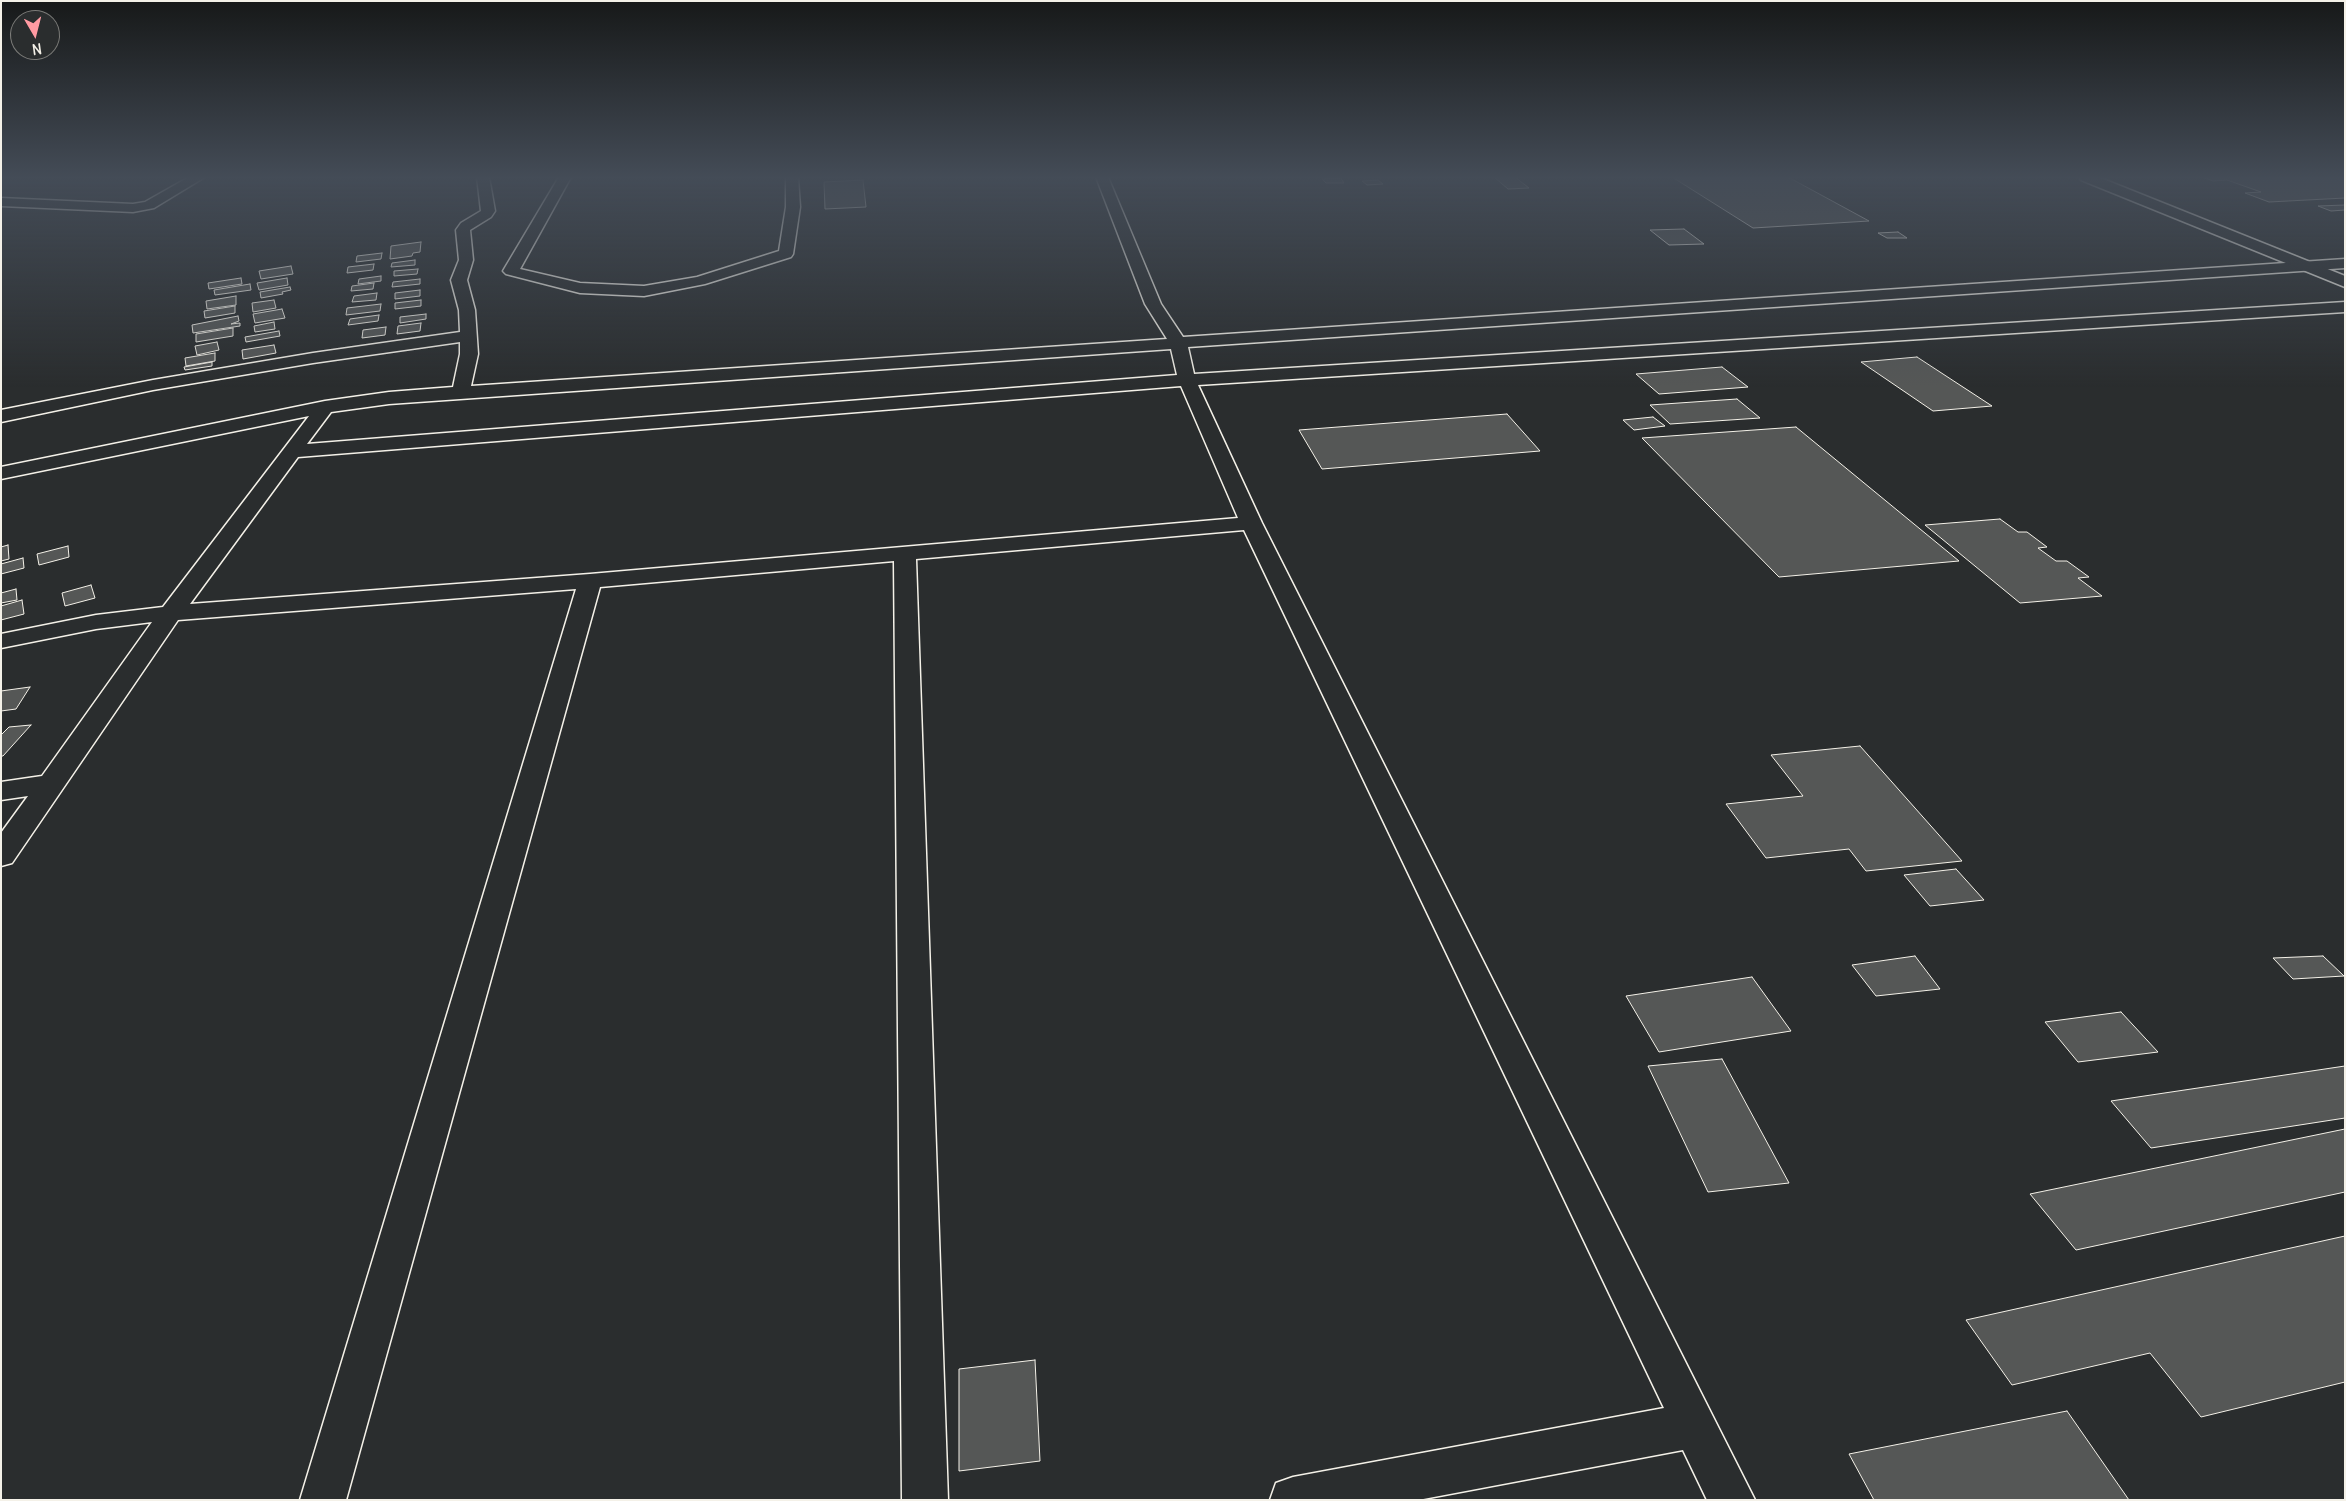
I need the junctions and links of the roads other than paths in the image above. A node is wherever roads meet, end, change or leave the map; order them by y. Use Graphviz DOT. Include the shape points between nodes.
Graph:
graph roads {
  1 [pos="465,247"];
  2 [pos="525,247"];
  3 [pos="787,247"];
  4 [pos="1130,247"];
  5 [pos="2255,247"];
  6 [pos="2345,263"];
  7 [pos="2301,266"];
  8 [pos="2345,282"];
  9 [pos="2345,307"];
  10 [pos="468,336"];
  11 [pos="1178,343"];
  12 [pos="1187,380"];
  13 [pos="461,392"];
  14 [pos="325,408"];
  15 [pos="1,416"];
  16 [pos="294,451"];
  17 [pos="1,473"];
  18 [pos="1251,523"];
  19 [pos="906,554"];
  20 [pos="590,582"];
  21 [pos="171,613"];
  22 [pos="1,642"];
  23 [pos="52,784"];
  24 [pos="1,791"];
  25 [pos="1,856"];
  26 [pos="1695,1425"];
  27 [pos="324,1500"];
  28 [pos="925,1500"];
  29 [pos="1293,1500"];
  30 [pos="1732,1500"];
  1 -- 10 [label="street" via="466,260 460,280 467,310"];
  2 -- 3 [label="street" via="511,272 580,288 644,291 700,281 786,254"];
  4 -- 11 [label="street" via="1153,304"];
  5 -- 7 [label="street"];
  6 -- 7 [label="street"];
  7 -- 8 [label="street"];
  7 -- 11 [label="street"];
  9 -- 12 [label="street"];
  10 -- 13 [label="street" via="469,354"];
  10 -- 15 [label="street" via="153,385"];
  11 -- 12 [label="street"];
  11 -- 13 [label="street"];
  12 -- 16 [label="street"];
  12 -- 18 [label="street"];
  13 -- 14 [label="street"];
  14 -- 16 [label="street"];
  14 -- 17 [label="street"];
  16 -- 21 [label="street"];
  18 -- 19 [label="street"];
  18 -- 26 [label="street"];
  19 -- 20 [label="street"];
  19 -- 28 [label="street"];
  20 -- 21 [label="street"];
  20 -- 27 [label="street"];
  21 -- 22 [label="street" via="96,622"];
  21 -- 23 [label="street"];
  23 -- 24 [label="street"];
  23 -- 25 [label="street"];
  26 -- 29 [label="street"];
  26 -- 30 [label="street"];
}
